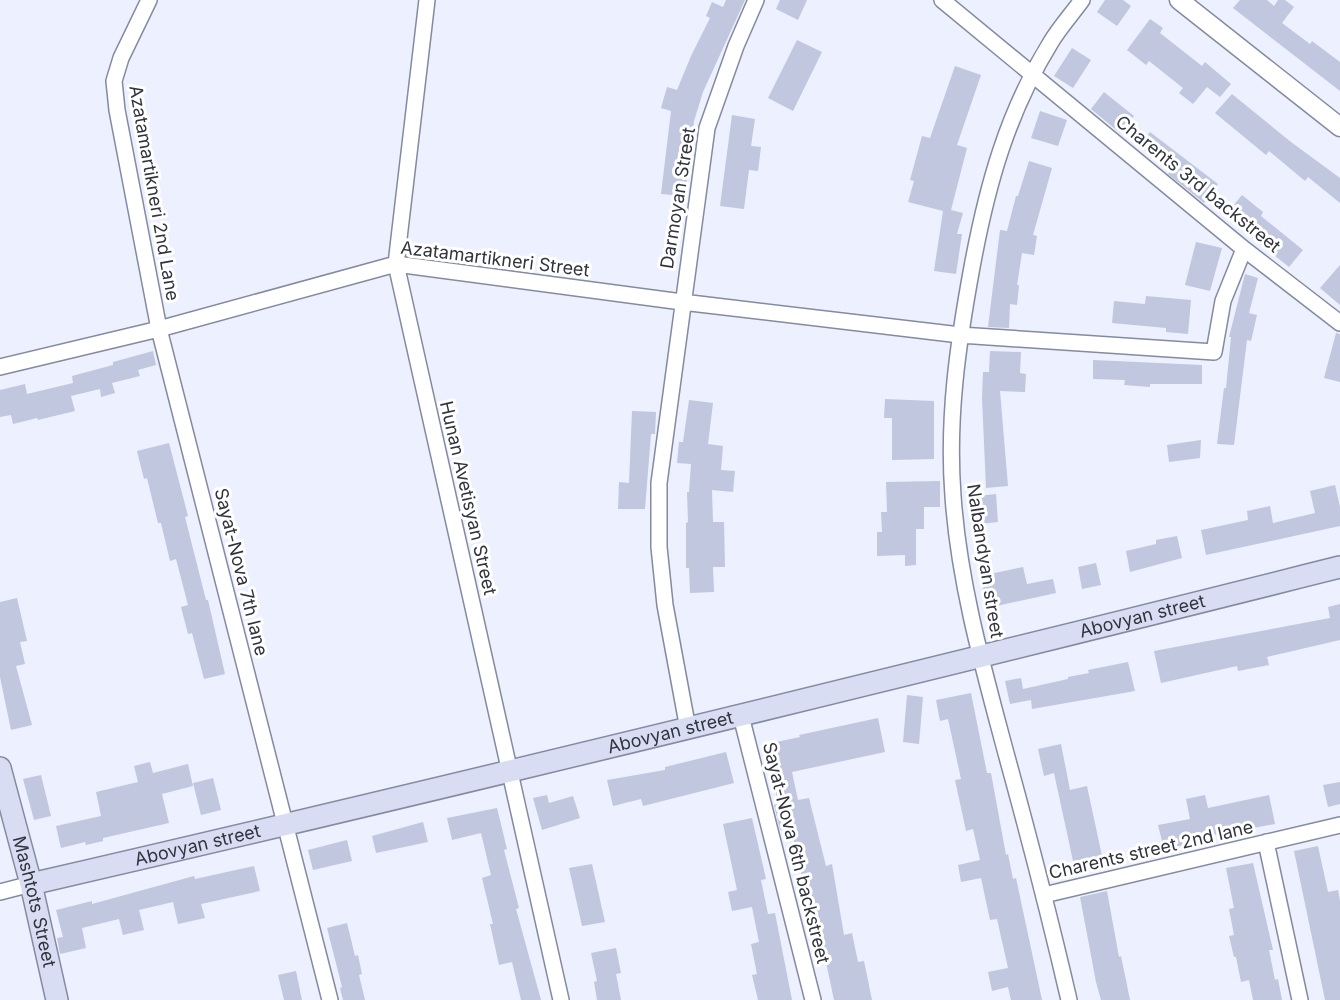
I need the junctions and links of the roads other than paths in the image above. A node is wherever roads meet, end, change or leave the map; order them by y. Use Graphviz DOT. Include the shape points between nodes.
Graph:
graph roads {
  1 [pos="149,0"];
  2 [pos="427,0"];
  3 [pos="756,0"];
  4 [pos="942,0"];
  5 [pos="1082,0"];
  6 [pos="1179,0"];
  7 [pos="1033,73"];
  8 [pos="1340,127"];
  9 [pos="1244,249"];
  10 [pos="396,264"];
  11 [pos="682,302"];
  12 [pos="1340,323"];
  13 [pos="159,329"];
  14 [pos="960,335"];
  15 [pos="0,367"];
  16 [pos="1340,567"];
  17 [pos="980,657"];
  18 [pos="741,716"];
  19 [pos="688,729"];
  20 [pos="0,768"];
  21 [pos="510,772"];
  22 [pos="1340,825"];
  23 [pos="286,826"];
  24 [pos="1266,842"];
  25 [pos="31,885"];
  26 [pos="0,892"];
  27 [pos="1044,895"];
  28 [pos="57,1000"];
  29 [pos="330,1000"];
  30 [pos="561,1000"];
  31 [pos="813,1000"];
  32 [pos="1069,1000"];
  33 [pos="1300,1000"];
  1 -- 13 [label="street, Azatamartikneri 2nd Lane" via="114,81"];
  2 -- 10 [label="street, Hunan Avetisyan Street"];
  3 -- 11 [label="street, Darmoyan Street" via="707,128"];
  4 -- 7 [label="street, Charents 3rd backstreet"];
  5 -- 7 [label="street, Nalbandyan street"];
  6 -- 8 [label="street"];
  7 -- 9 [label="street, Charents 3rd backstreet"];
  7 -- 14 [label="street, Nalbandyan street" via="1003,138 984,207"];
  9 -- 12 [label="street, Charents 3rd backstreet"];
  9 -- 14 [label="street, Azatamartikneri Street" via="1223,301 1214,352"];
  10 -- 11 [label="street, Azatamartikneri Street"];
  10 -- 13 [label="street, Azatamartikneri Street"];
  10 -- 21 [label="street, Hunan Avetisyan Street"];
  11 -- 14 [label="street, Azatamartikneri Street"];
  11 -- 19 [label="street, Darmoyan Street" via="659,483 659,547 665,605"];
  13 -- 15 [label="street, Azatamartikneri Street"];
  13 -- 23 [label="street, Sayat-Nova 7th lane"];
  14 -- 17 [label="street, Nalbandyan street" via="951,413 953,496"];
  16 -- 17 [label="main road, Abovyan street"];
  17 -- 18 [label="main road, Abovyan street"];
  17 -- 27 [label="street, Nalbandyan street"];
  18 -- 19 [label="main road, Abovyan street"];
  18 -- 31 [label="street, Sayat-Nova 6th backstreet"];
  19 -- 21 [label="main road, Abovyan street"];
  20 -- 25 [label="main road, Mashtots Street"];
  21 -- 23 [label="main road, Abovyan street"];
  21 -- 30 [label="street, Hunan Avetisyan Street"];
  22 -- 24 [label="street, Charents street 2nd lane"];
  23 -- 25 [label="main road, Abovyan street"];
  23 -- 29 [label="street, Sayat-Nova 7th lane"];
  24 -- 27 [label="street, Charents street 2nd lane"];
  24 -- 33 [label="street, Charents street 2nd lane"];
  25 -- 26 [label="street, Abovyan street"];
  25 -- 28 [label="main road, Mashtots Street"];
  27 -- 32 [label="street, Nalbandyan street"];
}
